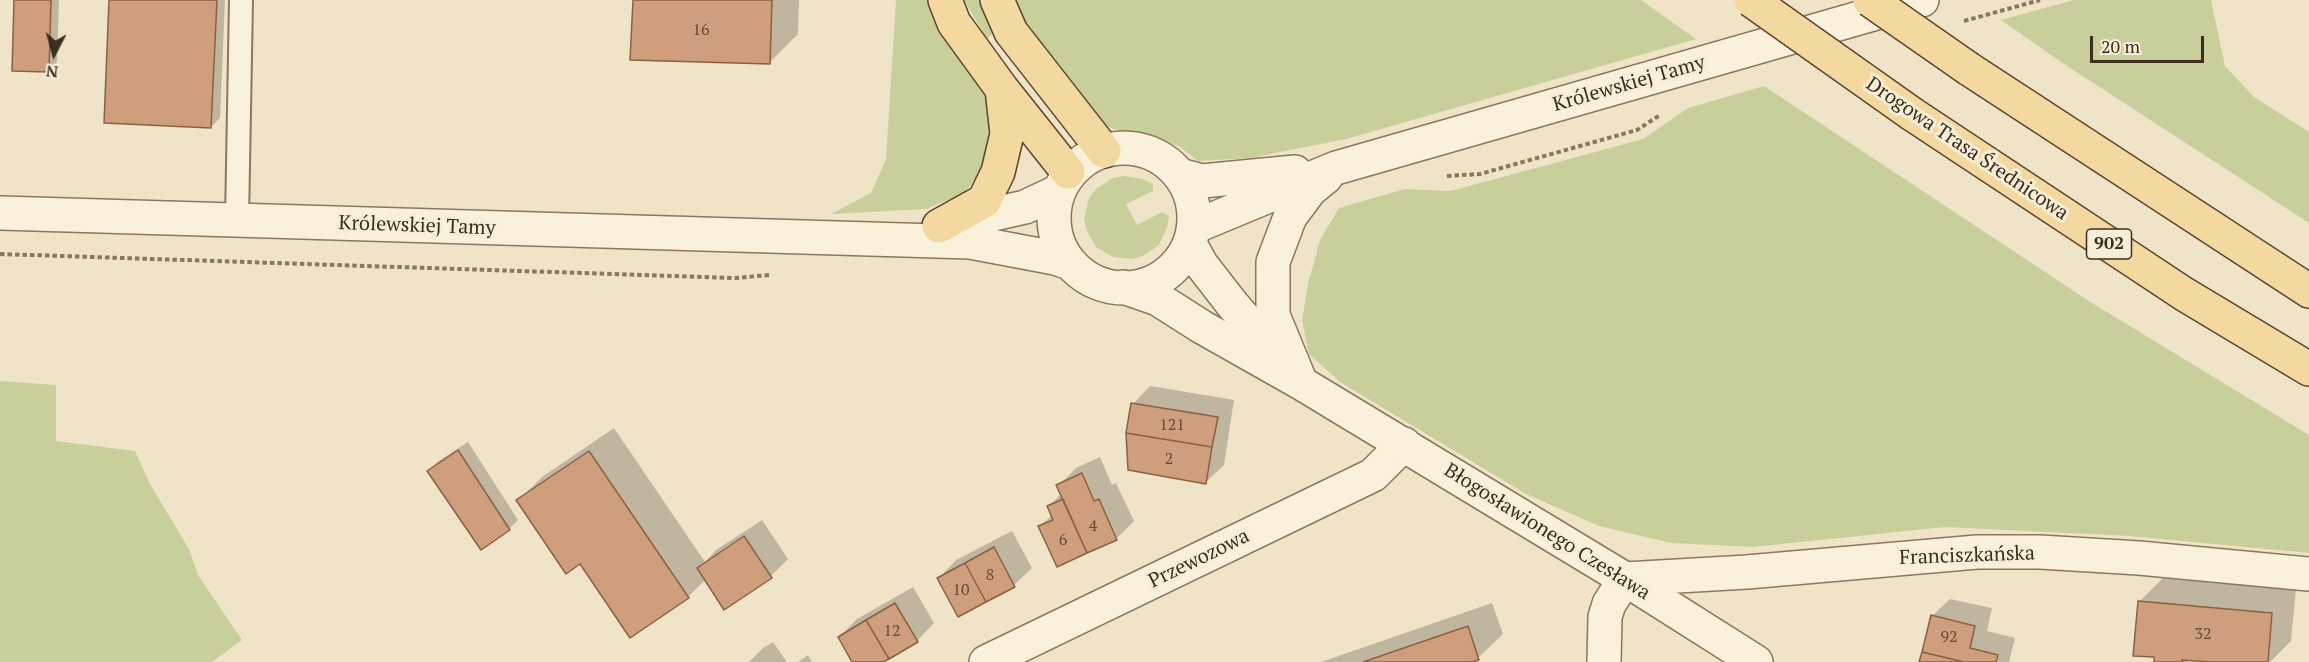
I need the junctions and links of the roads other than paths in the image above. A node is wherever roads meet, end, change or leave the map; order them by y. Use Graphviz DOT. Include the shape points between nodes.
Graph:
graph roads {
  1 [pos="241,0"];
  2 [pos="945,0"];
  3 [pos="997,0"];
  4 [pos="1751,0"];
  5 [pos="1870,0"];
  6 [pos="1922,0"];
  7 [pos="1002,89"];
  8 [pos="1104,151"];
  9 [pos="1336,168"];
  10 [pos="1179,175"];
  11 [pos="1063,182"];
  12 [pos="0,213"];
  13 [pos="237,221"];
  14 [pos="939,226"];
  15 [pos="1192,235"];
  16 [pos="834,238"];
  17 [pos="1070,263"];
  18 [pos="1123,287"];
  19 [pos="2309,291"];
  20 [pos="2309,369"];
  21 [pos="1301,383"];
  22 [pos="1404,444"];
  23 [pos="2309,574"];
  24 [pos="1625,579"];
  25 [pos="986,662"];
  26 [pos="1604,662"];
  27 [pos="1756,662"];
  1 -- 13 [label="lane"];
  2 -- 7 [label="main road" via="954,23"];
  3 -- 8 [label="main road" via="1011,32"];
  4 -- 20 [label="main road, Drogowa Trasa Średnicowa / 902, bridge" via="1912,114 2184,294"];
  5 -- 19 [label="main road, bridge" via="1968,69"];
  6 -- 9 [label="street, Królewskiej Tamy"];
  7 -- 11 [label="main road"];
  7 -- 14 [label="main road" via="1007,134 998,171 984,201"];
  8 -- 10 [label="street" via="1132,149 1157,156"];
  8 -- 11 [label="street" via="1085,160"];
  9 -- 10 [label="street, Królewskiej Tamy" via="1202,181"];
  9 -- 15 [label="street, Królewskiej Tamy"];
  9 -- 21 [label="street" via="1310,190 1290,217 1273,262 1273,315"];
  10 -- 15 [label="street" via="1192,201"];
  11 -- 14 [label="street, Królewskiej Tamy" via="1025,207"];
  11 -- 17 [label="street" via="1054,212 1055,233"];
  12 -- 13 [label="street, Królewskiej Tamy"];
  13 -- 16 [label="street, Królewskiej Tamy"];
  14 -- 16 [label="street, Królewskiej Tamy"];
  15 -- 18 [label="street" via="1180,261 1169,273 1150,284"];
  15 -- 21 [label="street" via="1201,264"];
  16 -- 17 [label="street, Królewskiej Tamy" via="970,242"];
  17 -- 18 [label="street" via="1092,279"];
  18 -- 21 [label="street" via="1158,298"];
  21 -- 22 [label="street, Błogosławionego Czesława"];
  22 -- 24 [label="street, Błogosławionego Czesława"];
  22 -- 25 [label="street, Przewozowa" via="1373,475"];
  23 -- 24 [label="street, Franciszkańska" via="2139,558 1977,552"];
  24 -- 26 [label="street" via="1605,617"];
  24 -- 27 [label="street, Błogosławionego Czesława"];
}
